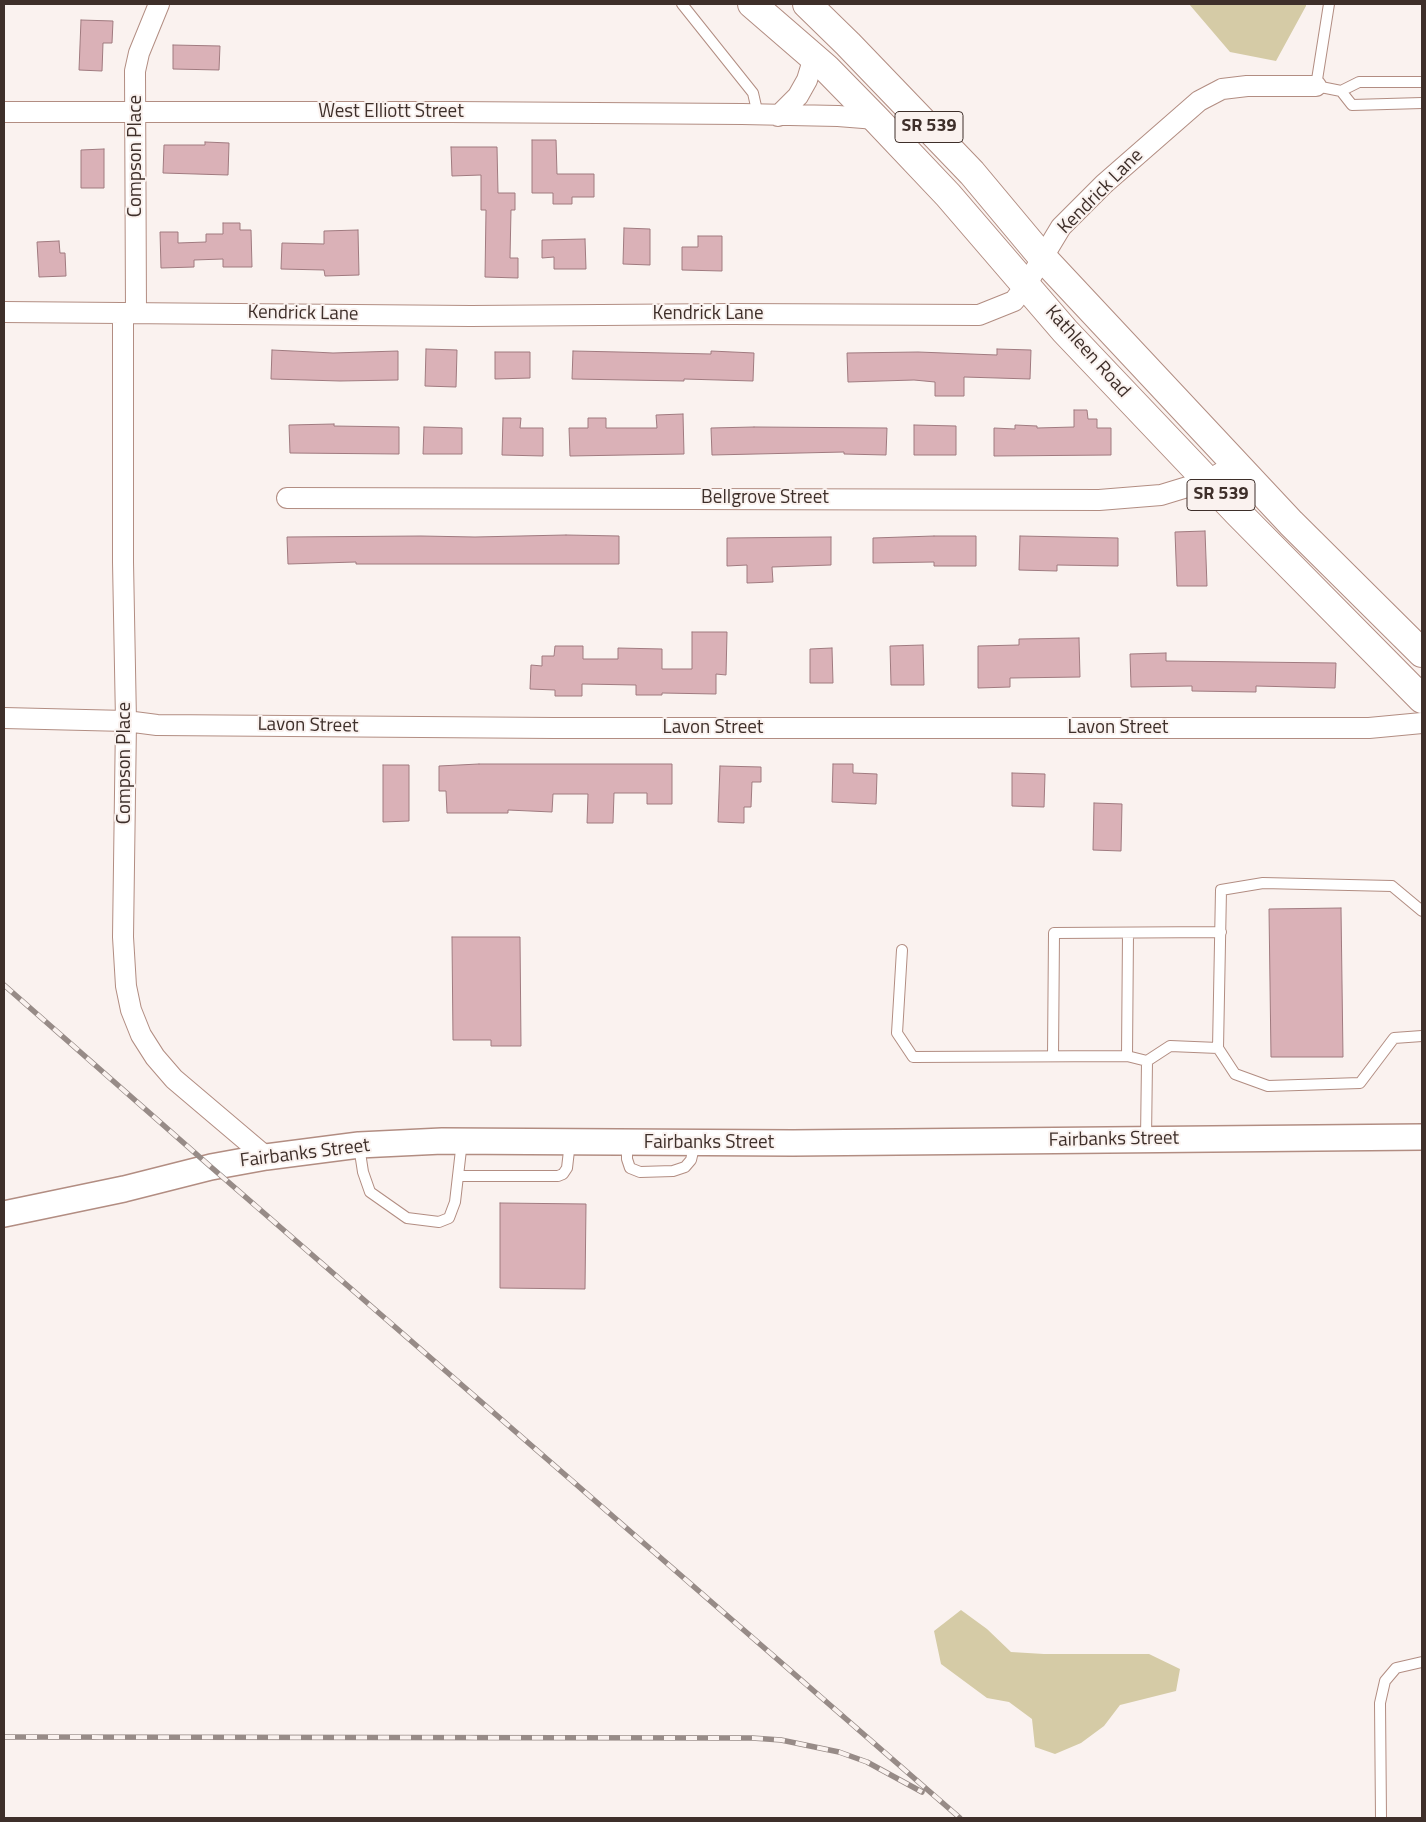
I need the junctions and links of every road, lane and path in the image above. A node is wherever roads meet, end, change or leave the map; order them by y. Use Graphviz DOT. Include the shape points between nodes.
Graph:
graph roads {
  1 [pos="159,4"];
  2 [pos="682,4"];
  3 [pos="752,4"];
  4 [pos="807,4"];
  5 [pos="1329,4"];
  6 [pos="814,57"];
  7 [pos="1422,82"];
  8 [pos="1316,86"];
  9 [pos="1341,91"];
  10 [pos="1422,103"];
  11 [pos="4,112"];
  12 [pos="136,112"];
  13 [pos="758,115"];
  14 [pos="778,116"];
  15 [pos="876,119"];
  16 [pos="1043,258"];
  17 [pos="1026,285"];
  18 [pos="4,312"];
  19 [pos="130,313"];
  20 [pos="1236,464"];
  21 [pos="1207,481"];
  22 [pos="287,498"];
  23 [pos="1422,653"];
  24 [pos="1422,699"];
  25 [pos="4,718"];
  26 [pos="126,721"];
  27 [pos="1422,723"];
  28 [pos="1422,911"];
  29 [pos="1128,932"];
  30 [pos="1220,932"];
  31 [pos="902,950"];
  32 [pos="1422,1036"];
  33 [pos="1218,1048"];
  34 [pos="1054,1056"];
  35 [pos="1127,1056"];
  36 [pos="1147,1061"];
  37 [pos="1422,1137"];
  38 [pos="1146,1139"];
  39 [pos="462,1142"];
  40 [pos="570,1142"];
  41 [pos="359,1145"];
  42 [pos="266,1157"];
  43 [pos="458,1176"];
  44 [pos="4,1214"];
  45 [pos="1422,1662"];
  46 [pos="1381,1818"];
  1 -- 12 [label="street, Compson Place" via="138,53"];
  2 -- 13 [label="lane" via="753,93"];
  3 -- 6 [label="main road, Kathleen Road / SR 539"];
  4 -- 16 [label="main road, Kathleen Road / SR 539" via="972,173"];
  5 -- 8 [label="lane"];
  6 -- 14 [label="street" via="798,96"];
  6 -- 15 [label="main road, Kathleen Road / SR 539"];
  7 -- 9 [label="lane" via="1359,82"];
  8 -- 9 [label="lane"];
  8 -- 16 [label="street, Kendrick Lane" via="1222,89 1199,101 1104,184 1061,227"];
  9 -- 10 [label="lane" via="1352,105"];
  11 -- 12 [label="street, West Elliott Street"];
  12 -- 13 [label="street, West Elliott Street"];
  12 -- 19 [label="street, Compson Place"];
  13 -- 14 [label="street, West Elliott Street"];
  14 -- 15 [label="street, West Elliott Street"];
  15 -- 17 [label="main road, Kathleen Road / SR 539"];
  16 -- 17 [label="street, Kendrick Lane"];
  16 -- 20 [label="main road, Kathleen Road / SR 539"];
  17 -- 19 [label="street, Kendrick Lane" via="1014,301 979,315"];
  17 -- 21 [label="main road, Kathleen Road / SR 539"];
  18 -- 19 [label="street, Kendrick Lane"];
  19 -- 26 [label="street, Compson Place" via="123,562"];
  20 -- 21 [label="street, Bellgrove Street"];
  20 -- 23 [label="main road, Kathleen Road / SR 539"];
  21 -- 22 [label="street, Bellgrove Street" via="1161,495 1099,500"];
  21 -- 24 [label="main road, Kathleen Road / SR 539"];
  25 -- 26 [label="street, Lavon Street"];
  26 -- 27 [label="street, Lavon Street" via="554,728 1369,728"];
  26 -- 42 [label="street, Compson Place" via="123,937 131,1010 141,1035 174,1080"];
  28 -- 30 [label="lane" via="1392,886 1263,883 1221,890"];
  29 -- 30 [label="lane"];
  29 -- 34 [label="lane" via="1054,933"];
  29 -- 35 [label="lane"];
  30 -- 33 [label="lane"];
  31 -- 34 [label="lane" via="897,1033 913,1056"];
  32 -- 33 [label="lane" via="1394,1038 1360,1083 1268,1086 1235,1074"];
  33 -- 36 [label="lane" via="1170,1046"];
  34 -- 35 [label="lane"];
  35 -- 36 [label="lane"];
  36 -- 38 [label="lane"];
  37 -- 38 [label="street, Fairbanks Street"];
  38 -- 40 [label="street, Fairbanks Street"];
  39 -- 40 [label="street, Fairbanks Street"];
  39 -- 41 [label="street, Fairbanks Street"];
  39 -- 43 [label="lane"];
  40 -- 43 [label="lane" via="566,1168 558,1176"];
  41 -- 42 [label="street, Fairbanks Street"];
  41 -- 43 [label="lane" via="370,1192 407,1218 438,1222 449,1218 455,1202"];
  42 -- 44 [label="street, Fairbanks Street"];
  45 -- 46 [label="lane" via="1396,1668 1385,1681 1380,1703"];
}
